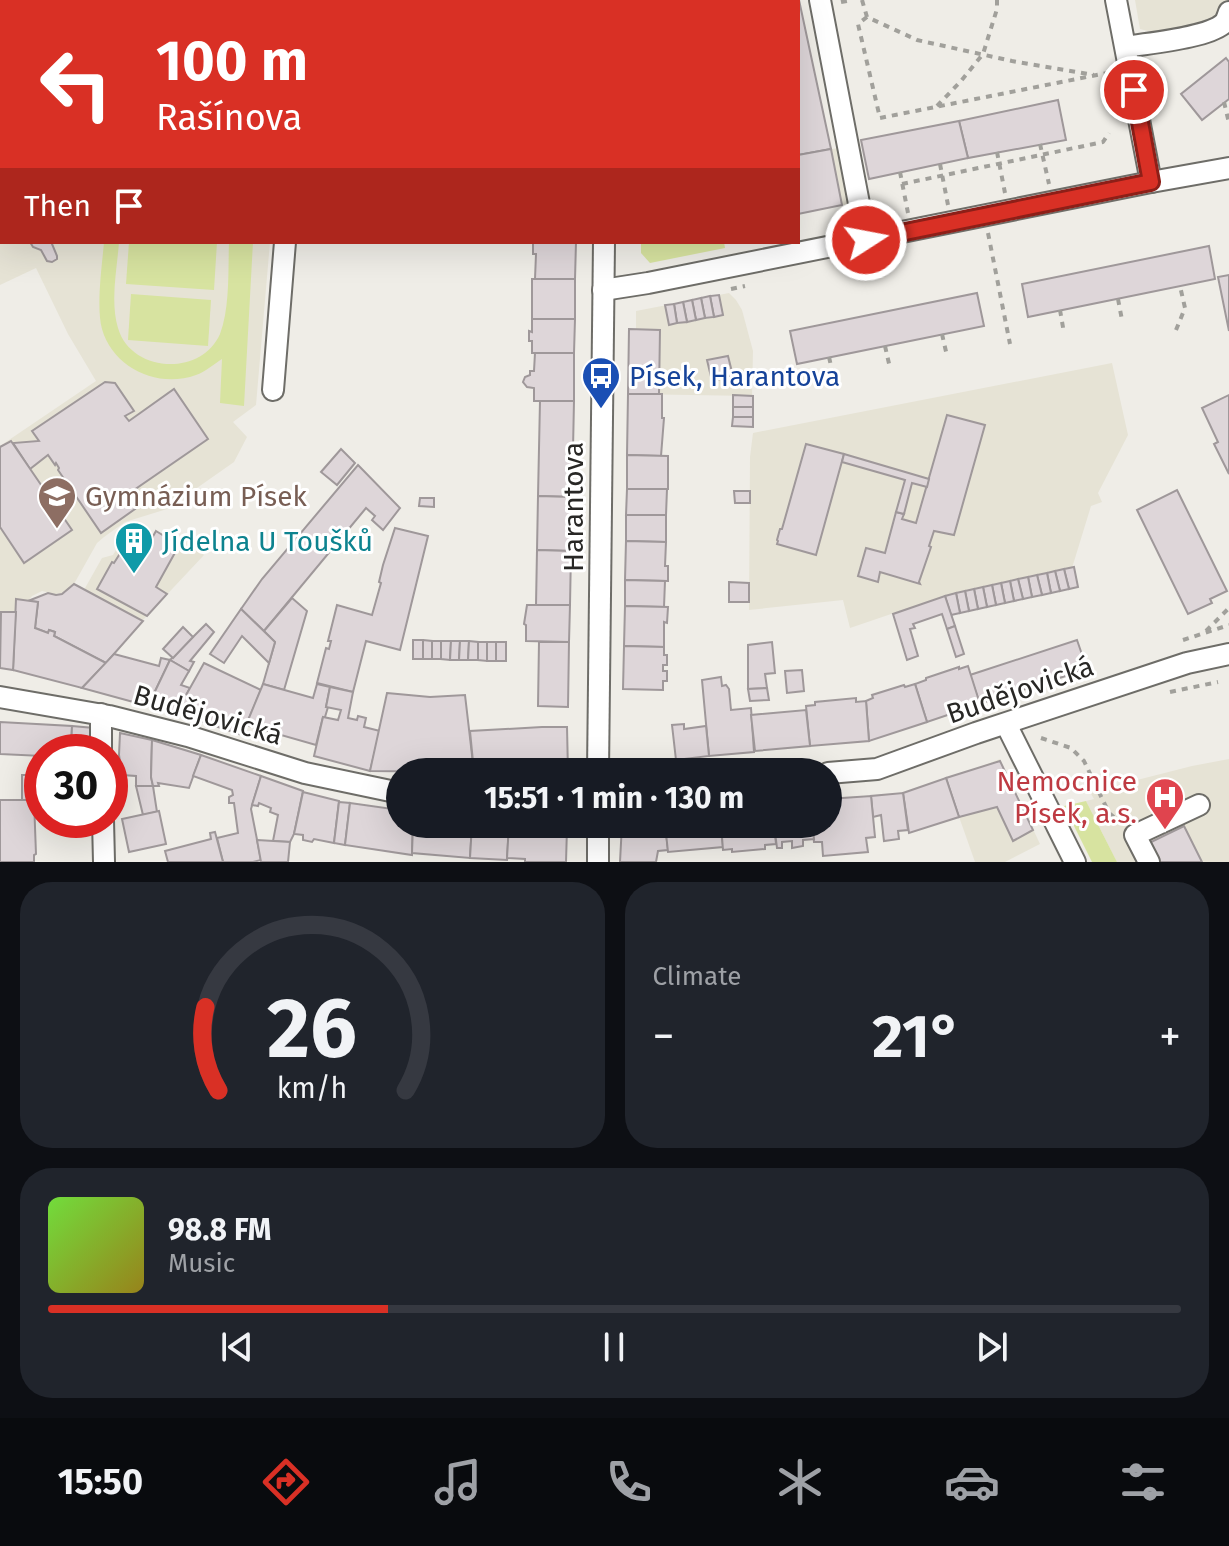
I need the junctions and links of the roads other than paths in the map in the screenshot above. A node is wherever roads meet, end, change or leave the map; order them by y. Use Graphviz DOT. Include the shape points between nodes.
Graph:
graph roads {
  1 [pos="820,0"];
  2 [pos="1116,0"];
  3 [pos="1229,12"];
  4 [pos="1126,47"];
  5 [pos="1229,168"];
  6 [pos="1151,182"];
  7 [pos="866,240"];
  8 [pos="285,244"];
  9 [pos="604,244"];
  10 [pos="603,290"];
  11 [pos="273,390"];
  12 [pos="1229,654"];
  13 [pos="0,697"];
  14 [pos="101,714"];
  15 [pos="1006,724"];
  16 [pos="101,734"];
  17 [pos="598,758"];
  18 [pos="842,772"];
  19 [pos="386,790"];
  20 [pos="1199,805"];
  21 [pos="103,838"];
  22 [pos="598,838"];
  23 [pos="104,862"];
  24 [pos="598,862"];
  25 [pos="1075,862"];
  26 [pos="1149,862"];
  1 -- 7 [label="street"];
  2 -- 4 [label="street"];
  3 -- 4 [label="street" via="1225,22 1210,31"];
  4 -- 6 [label="street"];
  5 -- 6 [label="street"];
  6 -- 7 [label="street"];
  7 -- 10 [label="street"];
  8 -- 11 [label="street"];
  9 -- 10 [label="street, Harantova"];
  10 -- 17 [label="street, Harantova"];
  12 -- 15 [label="street, Budějovická"];
  13 -- 14 [label="street, Budějovická"];
  14 -- 16 [label="street"];
  14 -- 19 [label="street, Budějovická" via="305,773"];
  15 -- 18 [label="street, Budějovická" via="877,769"];
  15 -- 25 [label="street"];
  20 -- 26 [label="street" via="1135,835"];
  21 -- 23 [label="street"];
  22 -- 24 [label="street"];
}
